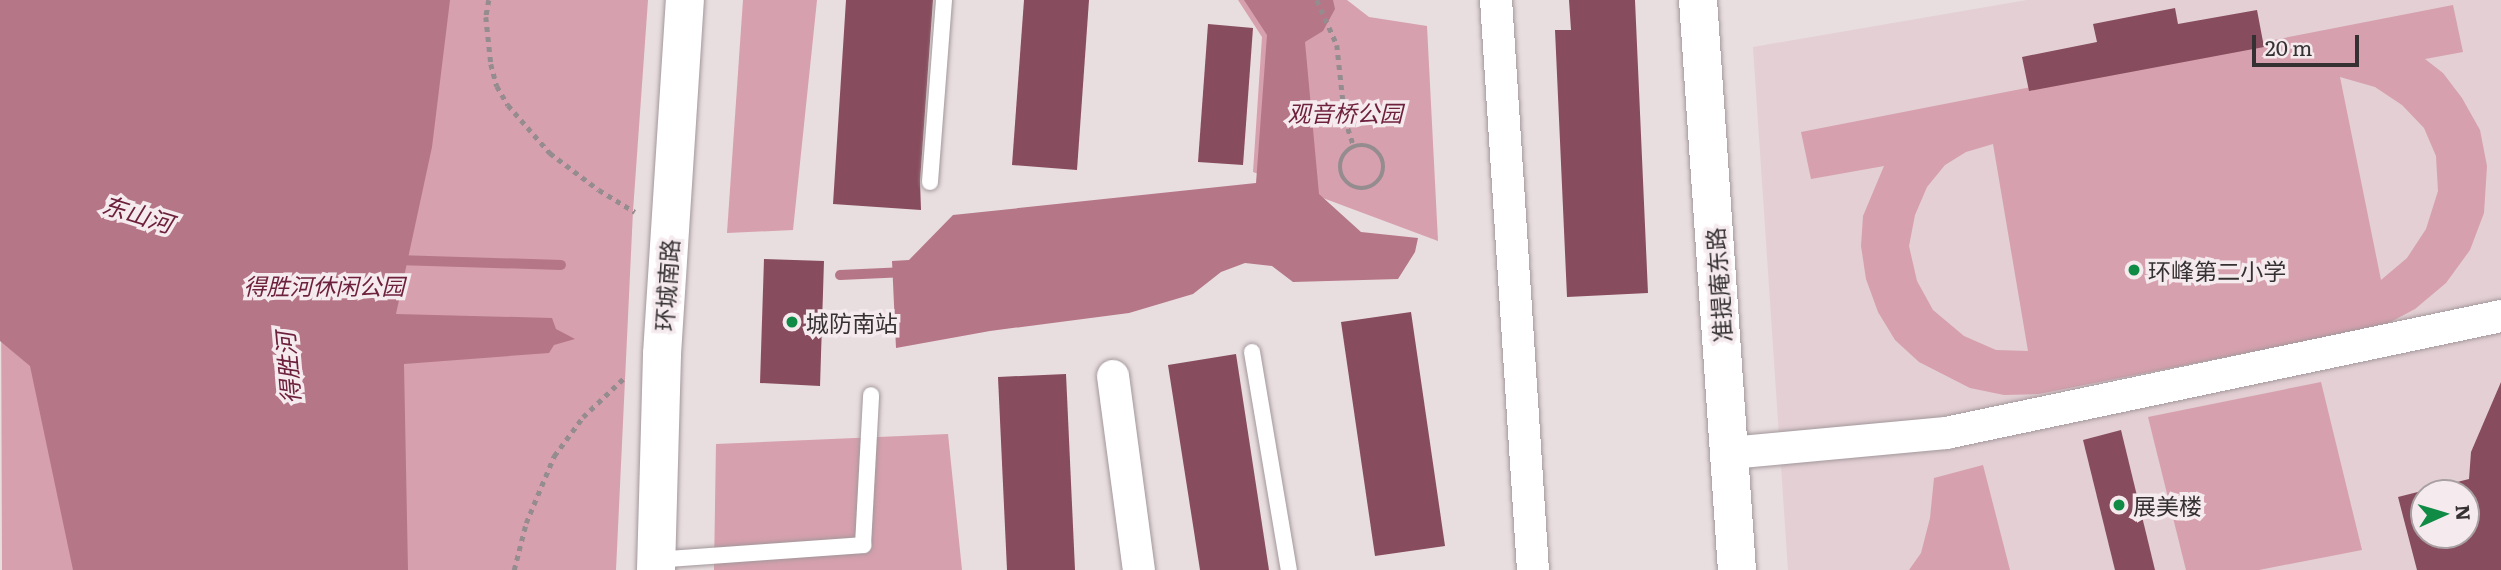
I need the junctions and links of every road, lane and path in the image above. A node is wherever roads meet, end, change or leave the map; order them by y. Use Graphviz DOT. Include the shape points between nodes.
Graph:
graph roads {
  1 [pos="489,0"];
  2 [pos="685,0"];
  3 [pos="944,0"];
  4 [pos="1317,0"];
  5 [pos="1496,0"];
  6 [pos="1698,0"];
  7 [pos="1354,146"];
  8 [pos="930,182"];
  9 [pos="633,211"];
  10 [pos="2501,316"];
  11 [pos="1252,352"];
  12 [pos="628,376"];
  13 [pos="1113,376"];
  14 [pos="871,395"];
  15 [pos="1730,453"];
  16 [pos="656,565"];
  17 [pos="514,570"];
  18 [pos="1139,570"];
  19 [pos="1289,570"];
  20 [pos="1533,570"];
  21 [pos="1737,570"];
  1 -- 9 [label="path" via="486,18 491,64 508,105 550,153"];
  2 -- 16 [label="main road, 环城南路" via="662,354"];
  3 -- 8 [label="lane"];
  4 -- 7 [label="path" via="1337,45 1345,119"];
  5 -- 20 [label="street"];
  6 -- 15 [label="main road, 准提庵东路"];
  7 -- 7 [label="path" via="1346,152 1340,170 1351,186 1370,187 1378,182 1384,164 1373,148"];
  10 -- 15 [label="street" via="1946,433"];
  11 -- 19 [label="lane"];
  12 -- 17 [label="path" via="583,417 554,456 526,523"];
  13 -- 18 [label="street"];
  14 -- 16 [label="lane" via="863,545"];
  15 -- 21 [label="main road, 准提庵东路"];
}
